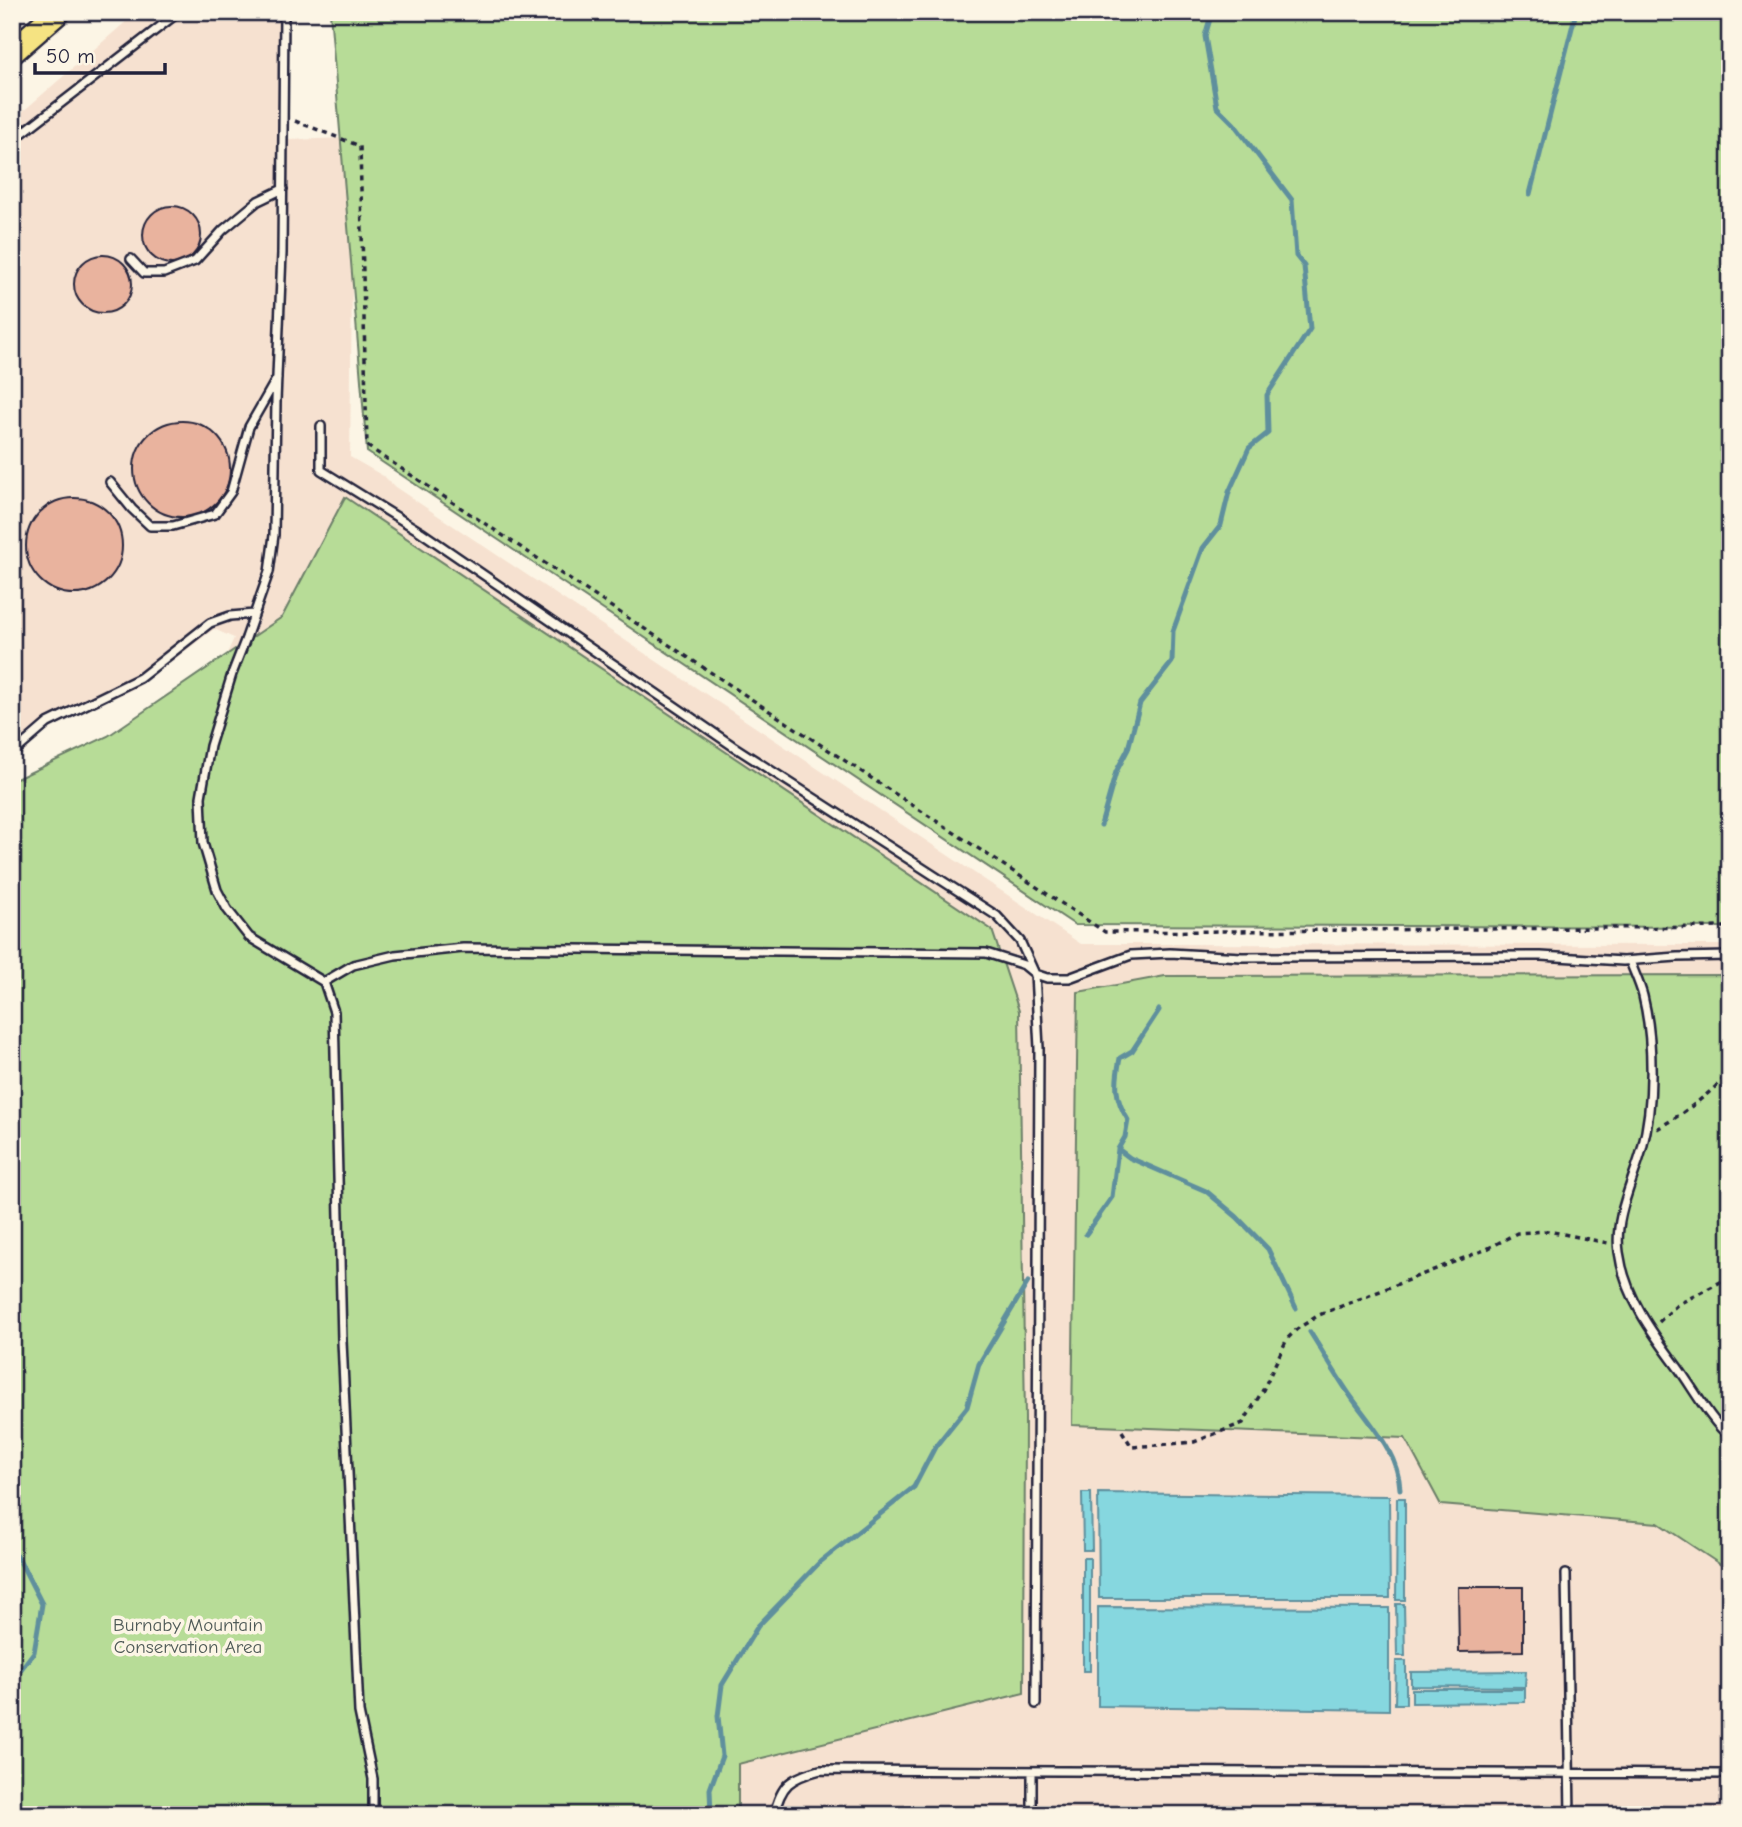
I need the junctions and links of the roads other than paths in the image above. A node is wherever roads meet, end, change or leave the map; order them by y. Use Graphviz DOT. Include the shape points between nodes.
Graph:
graph roads {
  1 [pos="58,12"];
  2 [pos="179,12"];
  3 [pos="284,12"];
  4 [pos="12,52"];
  5 [pos="12,141"];
  6 [pos="283,189"];
  7 [pos="131,259"];
  8 [pos="277,377"];
  9 [pos="321,426"];
  10 [pos="110,482"];
  11 [pos="254,614"];
  12 [pos="12,754"];
  13 [pos="1730,956"];
  14 [pos="1630,961"];
  15 [pos="1035,974"];
  16 [pos="324,982"];
  17 [pos="1730,1437"];
  18 [pos="1566,1574"];
  19 [pos="1037,1704"];
  20 [pos="1032,1771"];
  21 [pos="1570,1774"];
  22 [pos="1730,1774"];
  23 [pos="371,1815"];
  24 [pos="774,1815"];
  25 [pos="1032,1815"];
  26 [pos="1570,1815"];
  1 -- 4 [label="main road"];
  2 -- 5 [label="lane"];
  3 -- 6 [label="lane"];
  6 -- 7 [label="lane" via="258,201 195,261 164,273 144,273"];
  6 -- 8 [label="lane"];
  8 -- 10 [label="lane" via="249,427 231,492 215,514 173,526 150,526"];
  8 -- 11 [label="lane" via="274,535 269,572"];
  9 -- 15 [label="lane" via="321,470 997,916 1020,941"];
  11 -- 12 [label="lane" via="210,623 140,678 48,723"];
  11 -- 16 [label="lane" via="210,746 201,797 203,843 217,890 249,937"];
  13 -- 14 [label="lane"];
  14 -- 15 [label="lane" via="1170,953 1131,955 1069,978"];
  14 -- 17 [label="lane" via="1643,995 1651,1087 1644,1138 1622,1213 1619,1255 1629,1292 1650,1331"];
  15 -- 16 [label="lane" via="1024,965 986,953 463,948 353,965"];
  15 -- 19 [label="lane" via="1039,1048"];
  16 -- 23 [label="lane" via="334,1012 358,1699 373,1779"];
  18 -- 21 [label="lane"];
  20 -- 21 [label="lane"];
  20 -- 24 [label="lane" via="820,1770 786,1784"];
  20 -- 25 [label="lane"];
  21 -- 22 [label="lane"];
  21 -- 26 [label="lane"];
}
